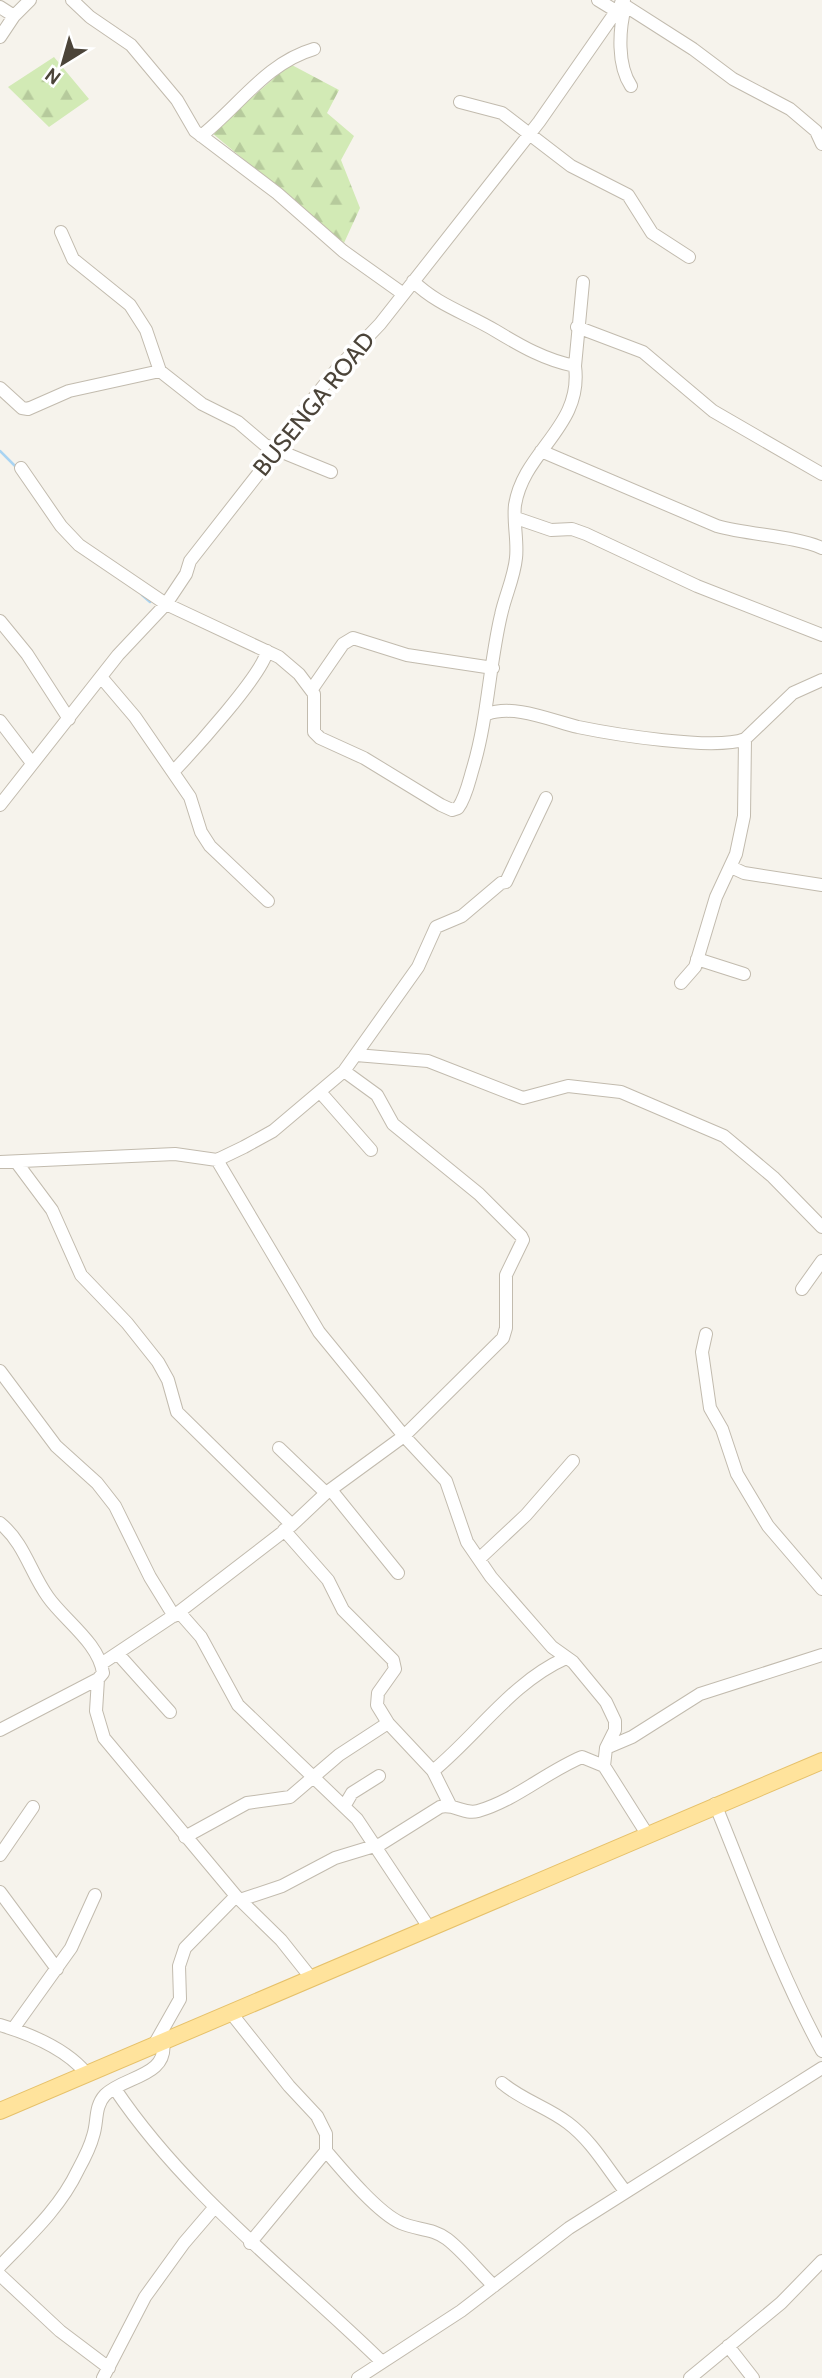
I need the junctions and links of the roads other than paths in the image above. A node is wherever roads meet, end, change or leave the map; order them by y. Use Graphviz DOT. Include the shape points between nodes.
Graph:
graph roads {
  1 [pos="30,0"];
  2 [pos="72,0"];
  3 [pos="598,0"];
  4 [pos="621,6"];
  5 [pos="0,7"];
  6 [pos="14,16"];
  7 [pos="0,37"];
  8 [pos="314,49"];
  9 [pos="631,86"];
  10 [pos="460,102"];
  11 [pos="528,134"];
  12 [pos="201,136"];
  13 [pos="822,144"];
  14 [pos="61,232"];
  15 [pos="689,257"];
  16 [pos="413,281"];
  17 [pos="583,282"];
  18 [pos="402,293"];
  19 [pos="577,327"];
  20 [pos="575,366"];
  21 [pos="160,371"];
  22 [pos="0,388"];
  23 [pos="275,448"];
  24 [pos="541,452"];
  25 [pos="21,468"];
  26 [pos="331,472"];
  27 [pos="822,474"];
  28 [pos="516,518"];
  29 [pos="822,548"];
  30 [pos="166,604"];
  31 [pos="0,621"];
  32 [pos="820,630"];
  33 [pos="267,651"];
  34 [pos="493,667"];
  35 [pos="101,677"];
  36 [pos="822,680"];
  37 [pos="312,689"];
  38 [pos="487,714"];
  39 [pos="69,719"];
  40 [pos="0,721"];
  41 [pos="745,739"];
  42 [pos="32,763"];
  43 [pos="173,772"];
  44 [pos="546,798"];
  45 [pos="0,805"];
  46 [pos="731,867"];
  47 [pos="822,886"];
  48 [pos="268,901"];
  49 [pos="697,959"];
  50 [pos="744,974"];
  51 [pos="681,983"];
  52 [pos="356,1055"];
  53 [pos="344,1071"];
  54 [pos="321,1093"];
  55 [pos="370,1150"];
  56 [pos="217,1160"];
  57 [pos="0,1162"];
  58 [pos="17,1163"];
  59 [pos="822,1227"];
  60 [pos="822,1261"];
  61 [pos="802,1289"];
  62 [pos="706,1334"];
  63 [pos="0,1371"];
  64 [pos="404,1436"];
  65 [pos="279,1448"];
  66 [pos="573,1461"];
  67 [pos="329,1492"];
  68 [pos="0,1523"];
  69 [pos="288,1527"];
  70 [pos="479,1559"];
  71 [pos="398,1573"];
  72 [pos="822,1589"];
  73 [pos="176,1614"];
  74 [pos="118,1654"];
  75 [pos="822,1655"];
  76 [pos="566,1657"];
  77 [pos="102,1664"];
  78 [pos="98,1679"];
  79 [pos="170,1712"];
  80 [pos="388,1723"];
  81 [pos="0,1730"];
  82 [pos="606,1748"];
  83 [pos="822,1761"];
  84 [pos="604,1766"];
  85 [pos="433,1771"];
  86 [pos="314,1775"];
  87 [pos="379,1776"];
  88 [pos="715,1804"];
  89 [pos="345,1805"];
  90 [pos="450,1805"];
  91 [pos="33,1807"];
  92 [pos="647,1834"];
  93 [pos="185,1837"];
  94 [pos="376,1845"];
  95 [pos="0,1855"];
  96 [pos="0,1892"];
  97 [pos="95,1895"];
  98 [pos="238,1898"];
  99 [pos="430,1929"];
  100 [pos="57,1969"];
  101 [pos="312,1979"];
  102 [pos="231,2013"];
  103 [pos="0,2025"];
  104 [pos="13,2029"];
  105 [pos="158,2043"];
  106 [pos="822,2051"];
  107 [pos="822,2069"];
  108 [pos="86,2073"];
  109 [pos="502,2083"];
  110 [pos="115,2088"];
  111 [pos="0,2111"];
  112 [pos="326,2151"];
  113 [pos="625,2191"];
  114 [pos="214,2208"];
  115 [pos="250,2243"];
  116 [pos="822,2261"];
  117 [pos="0,2266"];
  118 [pos="0,2275"];
  119 [pos="494,2286"];
  120 [pos="728,2346"];
  121 [pos="382,2362"];
  122 [pos="107,2375"];
  123 [pos="358,2378"];
  124 [pos="690,2378"];
  125 [pos="753,2378"];
  1 -- 6 [label="street"];
  2 -- 12 [label="street" via="131,45 157,73"];
  3 -- 4 [label="street"];
  4 -- 9 [label="street" via="622,61"];
  4 -- 11 [label="street, BUSENGA ROAD"];
  4 -- 13 [label="street" via="682,41 733,79 790,108 816,131"];
  5 -- 6 [label="street"];
  6 -- 7 [label="street"];
  8 -- 12 [label="street" via="262,78"];
  10 -- 11 [label="street" via="502,113"];
  11 -- 15 [label="street" via="571,166 628,195 652,233"];
  11 -- 16 [label="street, BUSENGA ROAD"];
  12 -- 18 [label="street"];
  14 -- 21 [label="street" via="74,259 130,305 146,330"];
  16 -- 18 [label="street, BUSENGA ROAD"];
  16 -- 20 [label="street" via="425,294 511,342"];
  17 -- 19 [label="street"];
  18 -- 23 [label="street, BUSENGA ROAD"];
  19 -- 20 [label="street"];
  19 -- 27 [label="street" via="643,352 713,411"];
  20 -- 24 [label="street" via="576,390 558,432"];
  21 -- 22 [label="street" via="69,391 28,408"];
  21 -- 23 [label="street" via="202,404 226,414"];
  23 -- 26 [label="street"];
  23 -- 30 [label="street, BUSENGA ROAD" via="190,561"];
  24 -- 28 [label="street" via="524,477"];
  24 -- 29 [label="street" via="717,526"];
  25 -- 30 [label="street" via="70,538"];
  28 -- 32 [label="street" via="551,530 586,534 696,586 796,626"];
  28 -- 34 [label="street" via="515,569"];
  30 -- 33 [label="street"];
  30 -- 35 [label="street, BUSENGA ROAD"];
  31 -- 39 [label="street"];
  33 -- 37 [label="street" via="288,664"];
  33 -- 43 [label="street" via="246,685"];
  34 -- 37 [label="street" via="407,655 353,638 342,644"];
  34 -- 38 [label="street"];
  35 -- 39 [label="street, BUSENGA ROAD"];
  35 -- 43 [label="street"];
  36 -- 41 [label="street" via="793,692"];
  37 -- 38 [label="street" via="314,732 320,738 364,758 452,810 466,791"];
  38 -- 41 [label="street" via="507,711 582,728 691,741 725,744"];
  39 -- 42 [label="street, BUSENGA ROAD"];
  40 -- 42 [label="street"];
  41 -- 46 [label="street" via="744,816"];
  42 -- 45 [label="street, BUSENGA ROAD"];
  43 -- 48 [label="street" via="190,797 210,846"];
  44 -- 52 [label="street" via="506,882 462,916 436,927 418,967"];
  46 -- 47 [label="street"];
  46 -- 49 [label="street" via="716,897"];
  49 -- 50 [label="street"];
  49 -- 51 [label="street" via="690,976"];
  52 -- 53 [label="street"];
  52 -- 59 [label="street" via="428,1061 523,1098 568,1086 621,1092 724,1136"];
  53 -- 54 [label="street"];
  53 -- 64 [label="street" via="377,1095 393,1124 487,1201 523,1240 506,1275 503,1338"];
  54 -- 55 [label="street"];
  54 -- 56 [label="street" via="273,1131"];
  56 -- 58 [label="street" via="175,1154"];
  56 -- 64 [label="street" via="300,1305"];
  57 -- 58 [label="street"];
  58 -- 69 [label="street" via="52,1210 81,1275 153,1355 168,1380 177,1412"];
  60 -- 61 [label="street"];
  62 -- 72 [label="street" via="702,1352 710,1408 737,1474 768,1526"];
  63 -- 73 [label="street" via="56,1446 110,1499"];
  64 -- 67 [label="street"];
  64 -- 70 [label="street" via="446,1481 467,1542"];
  65 -- 67 [label="street"];
  66 -- 70 [label="street"];
  67 -- 69 [label="street"];
  67 -- 71 [label="street"];
  68 -- 77 [label="street" via="18,1542 48,1598"];
  69 -- 73 [label="street"];
  69 -- 80 [label="street" via="344,1609 396,1665 376,1699"];
  70 -- 76 [label="street" via="552,1647"];
  73 -- 74 [label="street"];
  73 -- 86 [label="street" via="201,1637 238,1705"];
  74 -- 77 [label="street"];
  74 -- 79 [label="street"];
  75 -- 82 [label="street" via="700,1694"];
  76 -- 82 [label="street" via="595,1686 615,1721"];
  76 -- 85 [label="street" via="500,1705"];
  77 -- 78 [label="street"];
  78 -- 81 [label="street"];
  78 -- 93 [label="street" via="96,1712 104,1738"];
  80 -- 85 [label="street"];
  80 -- 86 [label="street"];
  82 -- 84 [label="street"];
  83 -- 88 [label="main road"];
  84 -- 90 [label="street" via="582,1758 481,1810 471,1812"];
  84 -- 92 [label="street"];
  85 -- 90 [label="street"];
  86 -- 89 [label="street"];
  86 -- 93 [label="street" via="287,1798 247,1803"];
  87 -- 89 [label="street" via="352,1793"];
  88 -- 92 [label="main road"];
  88 -- 106 [label="street" via="776,1961"];
  89 -- 94 [label="street"];
  90 -- 94 [label="street"];
  91 -- 95 [label="street"];
  92 -- 99 [label="main road"];
  93 -- 98 [label="street"];
  94 -- 98 [label="street" via="335,1858 282,1886"];
  94 -- 99 [label="street"];
  96 -- 100 [label="street"];
  97 -- 100 [label="street"];
  98 -- 101 [label="street"];
  98 -- 105 [label="street" via="185,1948 179,1966 180,1999"];
  99 -- 101 [label="main road"];
  100 -- 104 [label="street"];
  101 -- 102 [label="main road"];
  102 -- 105 [label="main road"];
  102 -- 112 [label="street" via="317,2116 326,2134"];
  103 -- 104 [label="street"];
  104 -- 108 [label="street" via="72,2058"];
  105 -- 108 [label="main road"];
  105 -- 110 [label="street" via="163,2057 158,2065"];
  107 -- 113 [label="street"];
  108 -- 111 [label="main road"];
  109 -- 113 [label="street" via="573,2127"];
  110 -- 114 [label="street" via="185,2179"];
  110 -- 117 [label="street" via="100,2102 94,2134 66,2192 30,2238"];
  112 -- 115 [label="street"];
  112 -- 119 [label="street" via="388,2215 448,2239"];
  113 -- 119 [label="street"];
  114 -- 115 [label="street"];
  114 -- 122 [label="street" via="145,2297"];
  115 -- 121 [label="street"];
  116 -- 120 [label="street" via="781,2303"];
  118 -- 122 [label="street"];
  119 -- 121 [label="street"];
  120 -- 124 [label="street"];
  120 -- 125 [label="street"];
  121 -- 123 [label="street"];
}
